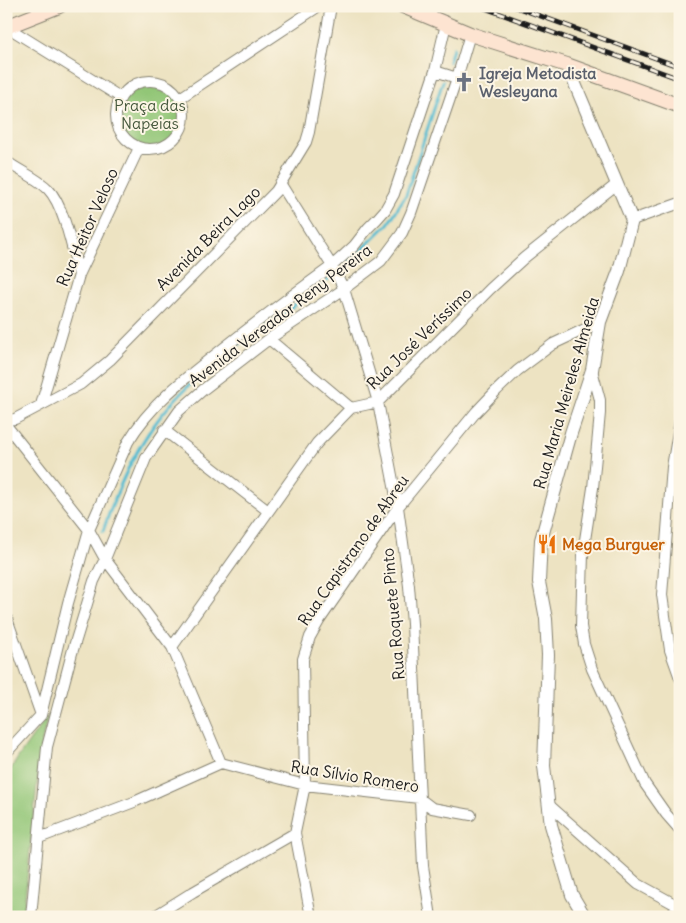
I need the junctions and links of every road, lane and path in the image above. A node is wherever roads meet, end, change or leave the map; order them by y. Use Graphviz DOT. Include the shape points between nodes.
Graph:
graph roads {
  1 [pos="59,6"];
  2 [pos="319,6"];
  3 [pos="331,6"];
  4 [pos="403,6"];
  5 [pos="446,24"];
  6 [pos="7,27"];
  7 [pos="470,34"];
  8 [pos="567,65"];
  9 [pos="435,71"];
  10 [pos="457,78"];
  11 [pos="120,97"];
  12 [pos="180,98"];
  13 [pos="680,106"];
  14 [pos="139,148"];
  15 [pos="6,160"];
  16 [pos="280,183"];
  17 [pos="617,184"];
  18 [pos="680,203"];
  19 [pos="632,220"];
  20 [pos="332,266"];
  21 [pos="79,275"];
  22 [pos="344,289"];
  23 [pos="600,322"];
  24 [pos="269,339"];
  25 [pos="592,370"];
  26 [pos="378,402"];
  27 [pos="41,405"];
  28 [pos="351,408"];
  29 [pos="6,420"];
  30 [pos="680,420"];
  31 [pos="6,425"];
  32 [pos="164,430"];
  33 [pos="398,507"];
  34 [pos="268,511"];
  35 [pos="89,530"];
  36 [pos="105,559"];
  37 [pos="6,616"];
  38 [pos="172,647"];
  39 [pos="680,677"];
  40 [pos="41,715"];
  41 [pos="7,752"];
  42 [pos="221,763"];
  43 [pos="305,785"];
  44 [pos="419,798"];
  45 [pos="550,805"];
  46 [pos="471,815"];
  47 [pos="680,830"];
  48 [pos="295,833"];
  49 [pos="39,838"];
  50 [pos="680,906"];
  51 [pos="31,917"];
  52 [pos="153,917"];
  53 [pos="311,917"];
  54 [pos="431,917"];
  55 [pos="585,917"];
  1 -- 6 [label="main road"];
  2 -- 12 [label="street"];
  3 -- 16 [label="street, Avenida Beira Lago" via="310,132"];
  4 -- 5 [label="main road"];
  5 -- 7 [label="main road"];
  5 -- 9 [label="street, Avenida Vereador Reny Pereira"];
  6 -- 11 [label="street"];
  7 -- 8 [label="main road"];
  7 -- 10 [label="street, Avenida Vereador Reny Pereira"];
  8 -- 13 [label="main road"];
  8 -- 17 [label="street"];
  9 -- 10 [label="street"];
  9 -- 20 [label="street, Avenida Vereador Reny Pereira" via="394,194 378,219"];
  10 -- 22 [label="street, Avenida Vereador Reny Pereira" via="402,233 380,261"];
  11 -- 12 [label="street" via="135,83 156,81 174,90"];
  11 -- 14 [label="street" via="116,106 117,127 122,136"];
  12 -- 14 [label="street" via="184,118 176,137 159,148"];
  14 -- 21 [label="street, Rua Heitor Veloso"];
  15 -- 21 [label="street" via="53,196"];
  16 -- 20 [label="street, Rua Roquete Pinto"];
  16 -- 27 [label="street, Avenida Beira Lago" via="110,360 81,384"];
  17 -- 19 [label="street"];
  17 -- 26 [label="street, Rua José Veríssimo" via="510,271"];
  18 -- 19 [label="street"];
  19 -- 23 [label="street, Rua Maria Meireles Almeida" via="619,271"];
  20 -- 22 [label="street, Rua Roquete Pinto"];
  20 -- 35 [label="street, Avenida Vereador Reny Pereira" via="187,376 146,414 128,442"];
  21 -- 27 [label="street, Rua Heitor Veloso"];
  22 -- 24 [label="street, Avenida Vereador Reny Pereira"];
  22 -- 26 [label="street, Rua Roquete Pinto"];
  23 -- 25 [label="street, Rua Maria Meireles Almeida"];
  23 -- 33 [label="street, Rua Capistrano de Abreu" via="553,344 496,390"];
  24 -- 28 [label="street"];
  24 -- 32 [label="street, Avenida Vereador Reny Pereira" via="204,389 179,411"];
  25 -- 45 [label="street, Rua Maria Meireles Almeida" via="541,540 539,582 548,655 544,766"];
  25 -- 47 [label="street" via="600,400 600,430 583,554 581,626 584,644 592,669 645,784"];
  26 -- 28 [label="street, Rua José Veríssimo"];
  26 -- 33 [label="street, Rua Roquete Pinto"];
  27 -- 29 [label="street, Avenida Beira Lago" via="15,419"];
  28 -- 34 [label="street" via="317,443"];
  30 -- 39 [label="street" via="672,467 662,596 670,650"];
  31 -- 35 [label="street"];
  32 -- 34 [label="street"];
  32 -- 36 [label="street, Avenida Vereador Reny Pereira" via="146,458"];
  33 -- 43 [label="street, Rua Capistrano de Abreu" via="319,621 304,652"];
  33 -- 44 [label="street, Rua Roquete Pinto" via="412,624"];
  34 -- 38 [label="street"];
  35 -- 36 [label="street"];
  35 -- 40 [label="street, Avenida Vereador Reny Pereira"];
  36 -- 38 [label="street"];
  36 -- 49 [label="street, Avenida Vereador Reny Pereira" via="94,581 47,746"];
  37 -- 40 [label="street"];
  38 -- 42 [label="street"];
  40 -- 41 [label="street, Avenida Vereador Reny Pereira"];
  42 -- 43 [label="street, Rua Sílvio Romero"];
  42 -- 49 [label="street" via="134,802"];
  43 -- 44 [label="street, Rua Sílvio Romero"];
  43 -- 48 [label="street, Rua Capistrano de Abreu"];
  44 -- 46 [label="street, Rua Sílvio Romero" via="432,808"];
  44 -- 54 [label="street, Rua Roquete Pinto" via="423,866"];
  45 -- 50 [label="street" via="638,884"];
  45 -- 55 [label="street, Rua Maria Meireles Almeida" via="551,825 572,895"];
  48 -- 52 [label="street"];
  48 -- 53 [label="street"];
  49 -- 51 [label="street, Avenida Vereador Reny Pereira"];
}
